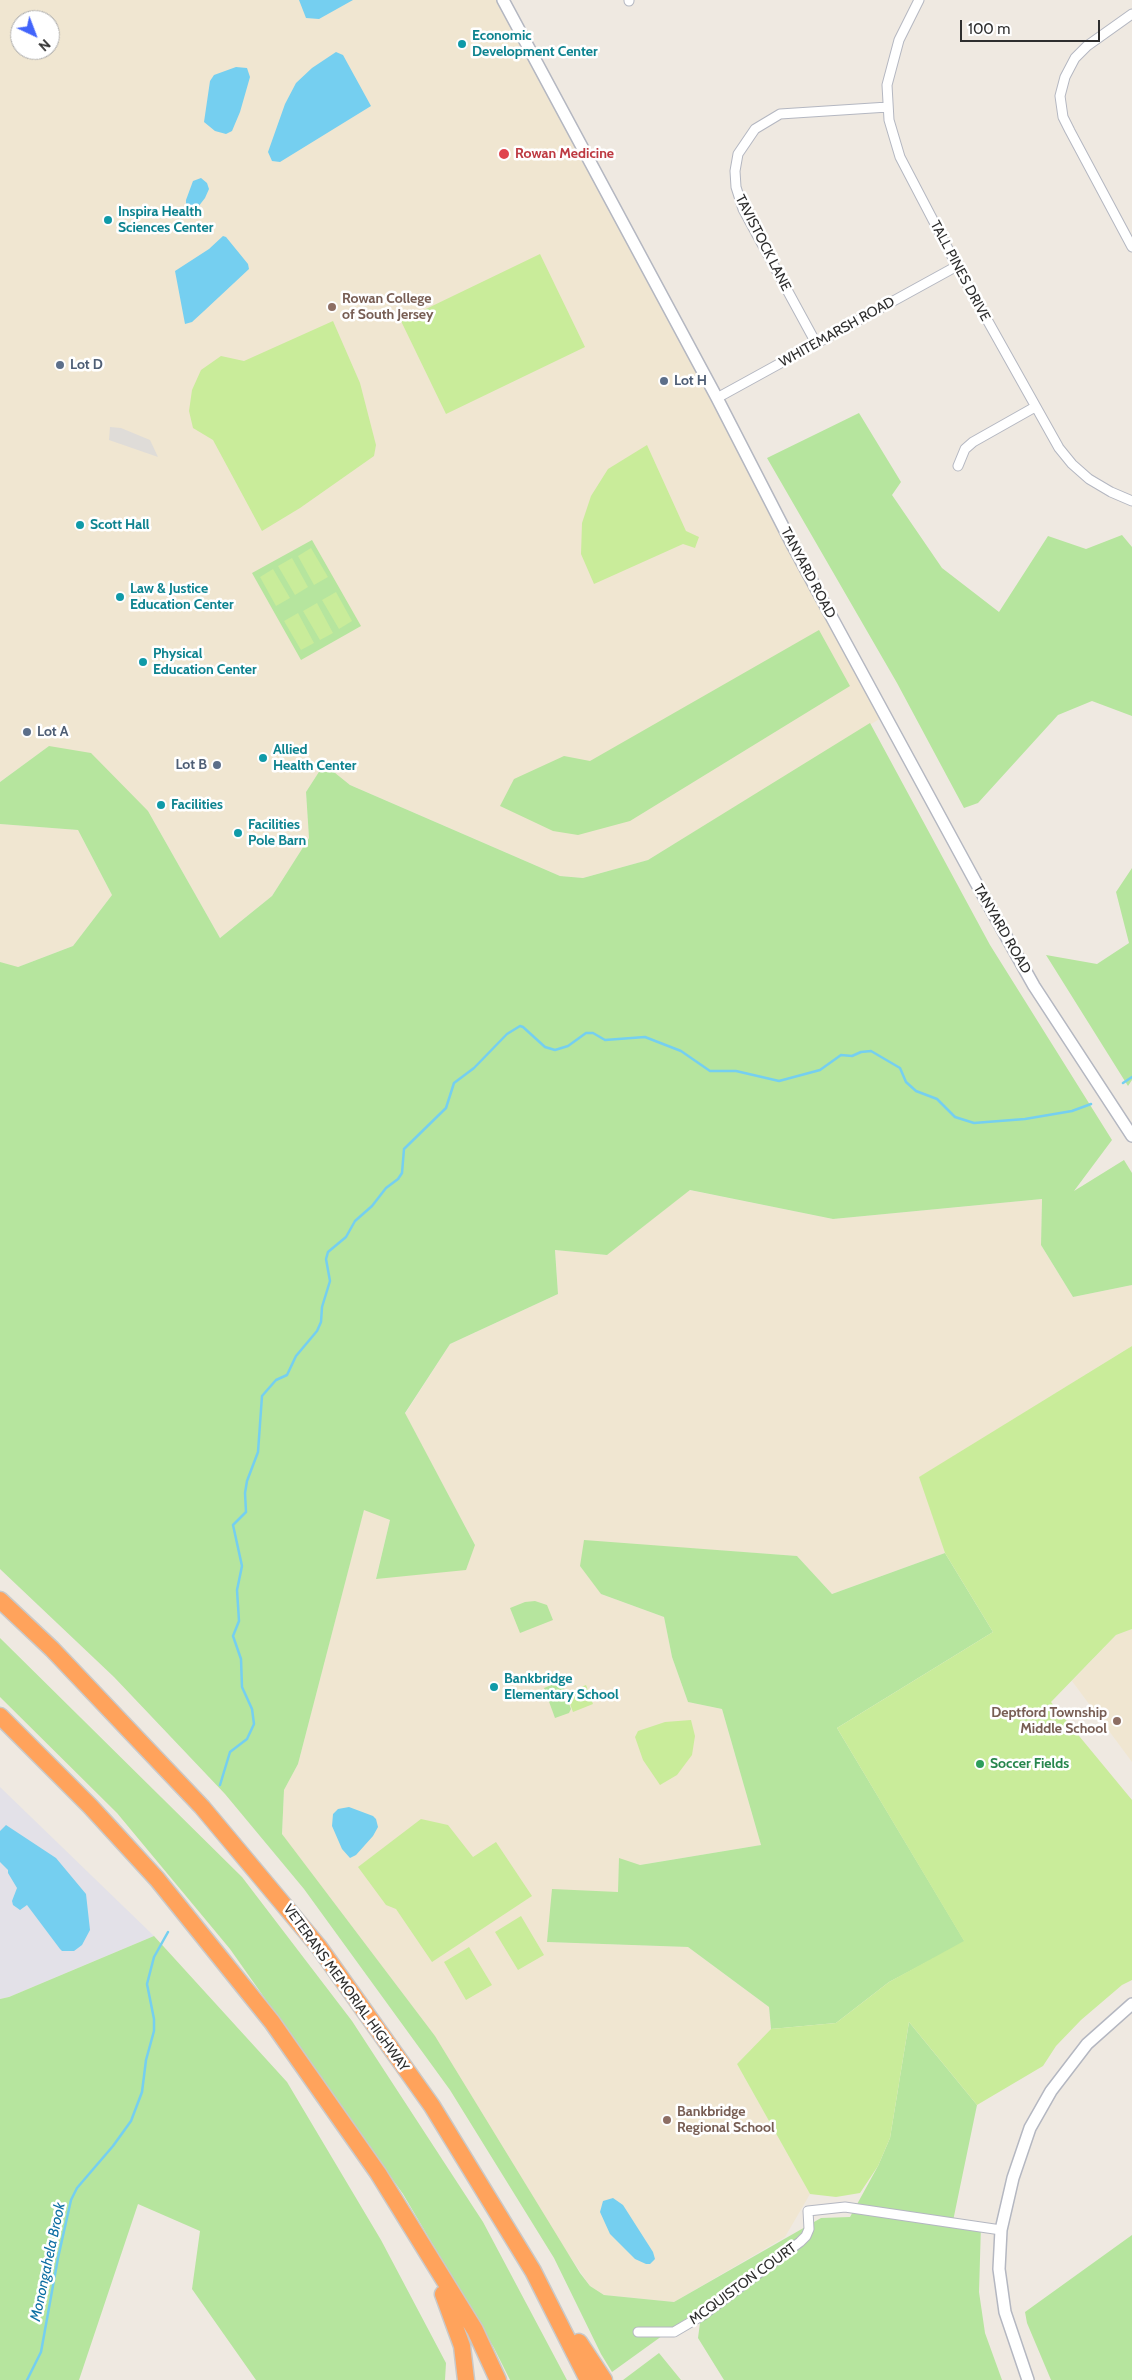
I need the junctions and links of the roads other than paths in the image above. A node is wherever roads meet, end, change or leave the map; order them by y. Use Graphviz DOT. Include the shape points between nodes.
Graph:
graph roads {
  1 [pos="503,0"];
  2 [pos="919,0"];
  3 [pos="1132,14"];
  4 [pos="888,107"];
  5 [pos="1132,247"];
  6 [pos="957,266"];
  7 [pos="816,343"];
  8 [pos="717,398"];
  9 [pos="1035,407"];
  10 [pos="958,466"];
  11 [pos="1132,501"];
  12 [pos="1132,1136"];
  13 [pos="0,1600"];
  14 [pos="0,1716"];
  15 [pos="1132,2004"];
  16 [pos="1001,2230"];
  17 [pos="438,2270"];
  18 [pos="558,2320"];
  19 [pos="638,2332"];
  20 [pos="466,2380"];
  21 [pos="498,2380"];
  22 [pos="588,2380"];
  23 [pos="604,2380"];
  24 [pos="1028,2380"];
  1 -- 8 [label="street, TANYARD ROAD"];
  2 -- 4 [label="street, TALL PINES DRIVE" via="894,55 887,85"];
  3 -- 5 [label="street" via="1075,58 1060,96 1070,131"];
  4 -- 6 [label="street, TALL PINES DRIVE" via="891,133 900,157"];
  4 -- 7 [label="street, TAVISTOCK LANE" via="780,114 755,129 738,154 736,187 743,209"];
  6 -- 7 [label="street, WHITEMARSH ROAD"];
  6 -- 9 [label="street, TALL PINES DRIVE"];
  7 -- 8 [label="street, WHITEMARSH ROAD"];
  8 -- 12 [label="street, TANYARD ROAD" via="793,546 1034,986"];
  9 -- 10 [label="street" via="965,448"];
  9 -- 11 [label="street, TALL PINES DRIVE" via="1059,448 1076,468 1100,486"];
  13 -- 18 [label="highway, VETERANS MEMORIAL HIGHWAY" via="52,1649 202,1807 319,1947 432,2106 533,2271"];
  14 -- 17 [label="highway" via="157,1879 272,2022 378,2172"];
  15 -- 16 [label="street" via="1087,2044 1050,2091 1020,2153"];
  16 -- 19 [label="street, MCQUISTON COURT" via="845,2207 808,2211 809,2229 800,2242 703,2315 674,2332"];
  16 -- 24 [label="street" via="999,2269 1003,2302"];
  17 -- 20 [label="highway" via="438,2283 462,2346"];
  17 -- 21 [label="highway" via="474,2330"];
  18 -- 22 [label="highway, VETERANS MEMORIAL HIGHWAY"];
  18 -- 23 [label="highway" via="569,2327"];
}
